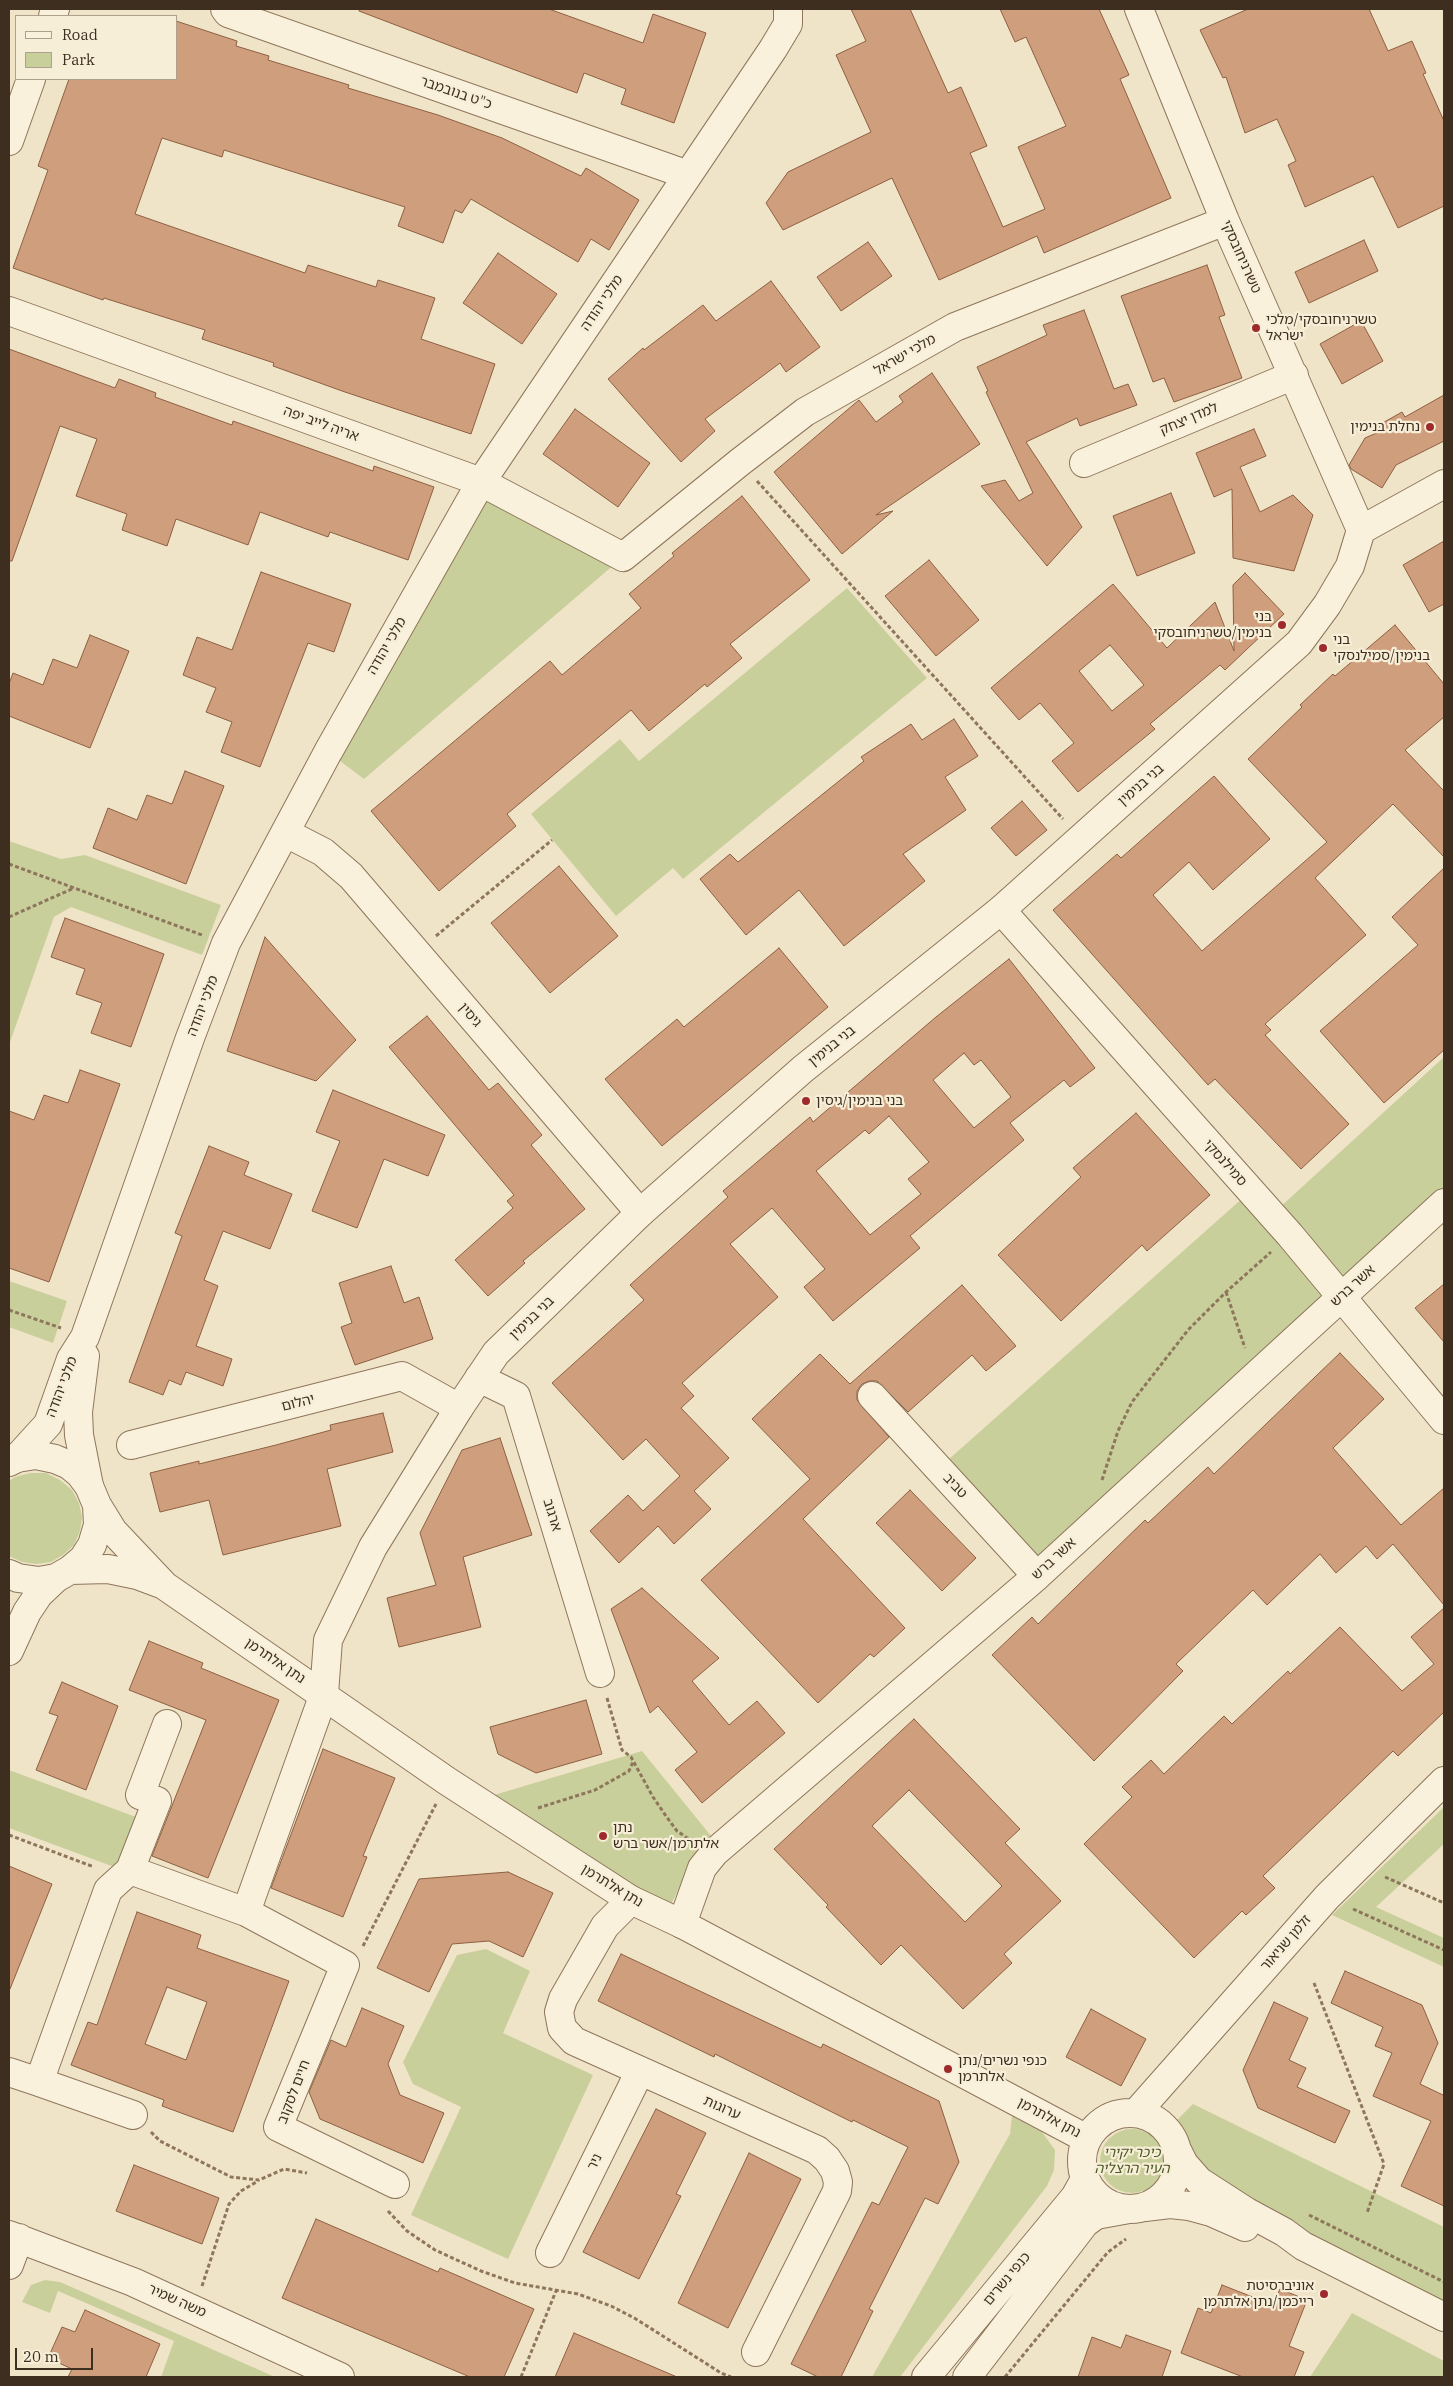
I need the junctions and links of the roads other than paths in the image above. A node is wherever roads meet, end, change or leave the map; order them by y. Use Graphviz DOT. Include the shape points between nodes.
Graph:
graph roads {
  1 [pos="225,9"];
  2 [pos="788,9"];
  3 [pos="1139,9"];
  4 [pos="31,80"];
  5 [pos="9,141"];
  6 [pos="688,175"];
  7 [pos="1226,221"];
  8 [pos="9,311"];
  9 [pos="1294,375"];
  10 [pos="1084,463"];
  11 [pos="481,482"];
  12 [pos="1444,484"];
  13 [pos="1362,530"];
  14 [pos="623,557"];
  15 [pos="286,833"];
  16 [pos="1001,910"];
  17 [pos="1444,1203"];
  18 [pos="640,1213"];
  19 [pos="1342,1296"];
  20 [pos="73,1332"];
  21 [pos="479,1378"];
  22 [pos="872,1396"];
  23 [pos="459,1408"];
  24 [pos="1444,1420"];
  25 [pos="131,1445"];
  26 [pos="13,1460"];
  27 [pos="93,1496"];
  28 [pos="9,1574"];
  29 [pos="63,1574"];
  30 [pos="1038,1576"];
  31 [pos="165,1586"];
  32 [pos="9,1651"];
  33 [pos="600,1673"];
  34 [pos="324,1694"];
  35 [pos="167,1724"];
  36 [pos="1444,1781"];
  37 [pos="125,1874"];
  38 [pos="631,1900"];
  39 [pos="246,1912"];
  40 [pos="682,1924"];
  41 [pos="640,2071"];
  42 [pos="9,2072"];
  43 [pos="39,2082"];
  44 [pos="1136,2113"];
  45 [pos="133,2116"];
  46 [pos="1087,2139"];
  47 [pos="1177,2150"];
  48 [pos="1085,2179"];
  49 [pos="388,2194"];
  50 [pos="1137,2208"];
  51 [pos="14,2237"];
  52 [pos="1303,2246"];
  53 [pos="550,2254"];
  54 [pos="9,2265"];
  55 [pos="1444,2317"];
  56 [pos="756,2352"];
  57 [pos="340,2377"];
  58 [pos="926,2377"];
  59 [pos="967,2377"];
  1 -- 6 [label="street, כ\"ט בנובמבר" via="228,13"];
  2 -- 6 [label="street, מלכי יהודה" via="788,24 773,49"];
  3 -- 7 [label="street, טשרניחובסקי"];
  4 -- 5 [label="street"];
  6 -- 11 [label="street, מלכי יהודה"];
  7 -- 9 [label="street, טשרניחובסקי"];
  7 -- 14 [label="street, מלכי ישראל" via="955,327 805,412"];
  8 -- 11 [label="street, אריה לייב יפה"];
  9 -- 10 [label="street, למדן יצחק"];
  9 -- 13 [label="street, טשרניחובסקי"];
  11 -- 14 [label="street, אריה לייב יפה"];
  11 -- 15 [label="street, מלכי יהודה" via="328,752"];
  12 -- 13 [label="street"];
  13 -- 16 [label="street, בני בנימין" via="1350,566 1299,643"];
  15 -- 18 [label="street, גיסין" via="323,852 351,876"];
  15 -- 20 [label="street, מלכי יהודה" via="226,944"];
  16 -- 18 [label="street, בני בנימין" via="803,1070"];
  16 -- 19 [label="street, סמילנסקי"];
  17 -- 19 [label="street, אשר ברש"];
  18 -- 21 [label="street, בני בנימין" via="496,1353"];
  19 -- 24 [label="street, סמילנסקי"];
  19 -- 30 [label="street, אשר ברש"];
  20 -- 26 [label="street, מלכי יהודה" via="72,1359 48,1424"];
  20 -- 27 [label="street, מלכי יהודה" via="86,1362 78,1412 79,1435"];
  21 -- 23 [label="street, בני בנימין"];
  21 -- 33 [label="street, ארגוב" via="516,1396"];
  22 -- 30 [label="street, טביב"];
  23 -- 25 [label="street, יהלום" via="402,1376"];
  23 -- 34 [label="street, בני בנימין" via="373,1547 328,1640"];
  26 -- 27 [label="street" via="36,1455 69,1465"];
  27 -- 29 [label="street" via="98,1525 92,1545 83,1559"];
  27 -- 31 [label="street, נתן אלתרמן" via="112,1531"];
  28 -- 29 [label="street, נתן אלתרמן" via="39,1580"];
  29 -- 31 [label="street, נתן אלתרמן" via="108,1569 137,1575"];
  29 -- 32 [label="street" via="39,1594"];
  30 -- 40 [label="street, אשר ברש" via="715,1852 702,1868"];
  31 -- 34 [label="street, נתן אלתרמן"];
  34 -- 38 [label="street, נתן אלתרמן" via="448,1782"];
  34 -- 39 [label="street"];
  35 -- 37 [label="street" via="140,1795 157,1801"];
  36 -- 44 [label="street, זלמן שניאור" via="1327,1897"];
  37 -- 39 [label="street"];
  37 -- 43 [label="street" via="108,1890"];
  38 -- 40 [label="street, נתן אלתרמן"];
  38 -- 41 [label="street, ערוגות" via="605,1926 559,2012 562,2028 574,2041"];
  39 -- 49 [label="street, חיים לסקוב" via="345,1965 278,2127"];
  40 -- 46 [label="street, נתן אלתרמן"];
  41 -- 53 [label="street, ניר"];
  41 -- 56 [label="street, ערוגות" via="817,2150 835,2170 837,2191"];
  42 -- 43 [label="street"];
  43 -- 45 [label="street"];
  44 -- 46 [label="street" via="1108,2118"];
  44 -- 47 [label="street" via="1160,2124 1170,2134"];
  46 -- 48 [label="street" via="1082,2152"];
  47 -- 50 [label="street" via="1178,2165 1170,2187 1157,2201"];
  47 -- 52 [label="street" via="1184,2164 1199,2180"];
  48 -- 50 [label="street" via="1102,2201 1115,2207"];
  48 -- 58 [label="street, כנפי נשרים" via="1076,2197"];
  50 -- 52 [label="street" via="1170,2204 1189,2206 1211,2212 1277,2241"];
  50 -- 59 [label="street, כנפי נשרים" via="1096,2215 1085,2223"];
  51 -- 54 [label="street"];
  51 -- 57 [label="street, משה שמיר" via="194,2308"];
  52 -- 55 [label="street"];
}
